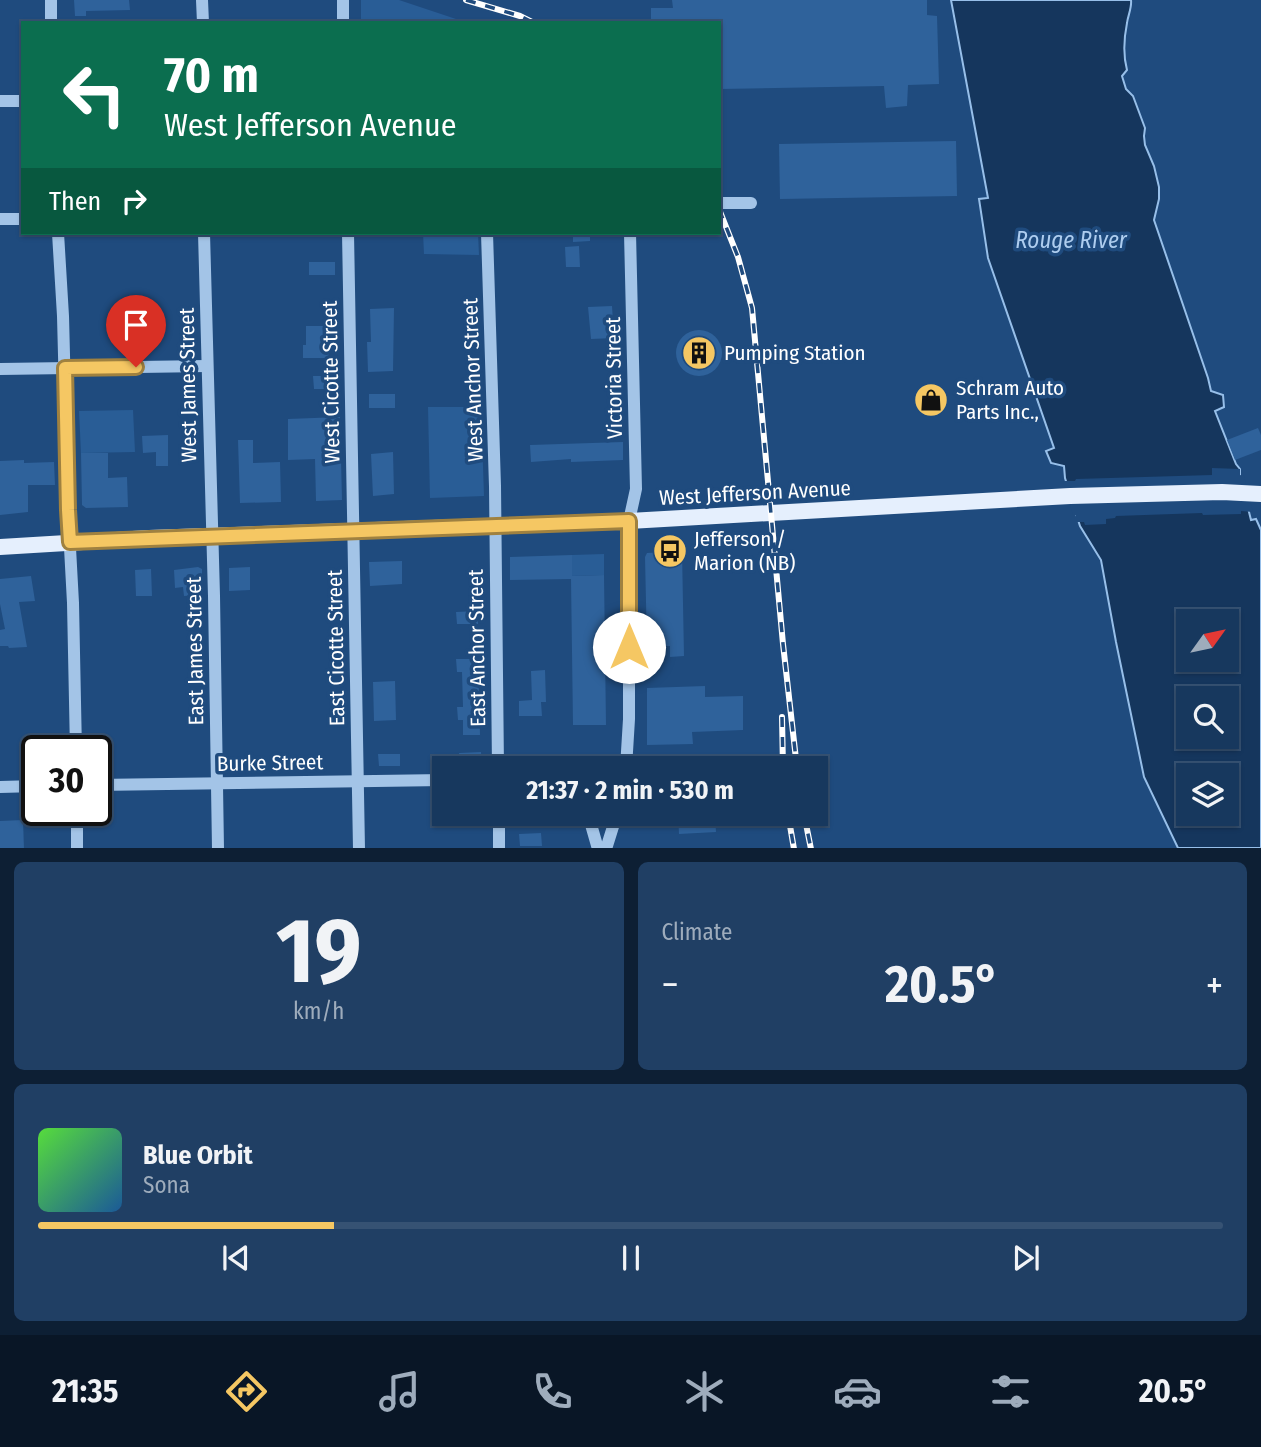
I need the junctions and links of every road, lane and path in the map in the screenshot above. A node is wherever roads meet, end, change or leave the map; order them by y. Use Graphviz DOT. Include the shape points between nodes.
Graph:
graph roads {
  1 [pos="51,0"];
  2 [pos="202,0"];
  3 [pos="343,0"];
  4 [pos="51,21"];
  5 [pos="202,21"];
  6 [pos="343,21"];
  7 [pos="0,101"];
  8 [pos="21,101"];
  9 [pos="721,203"];
  10 [pos="751,203"];
  11 [pos="0,219"];
  12 [pos="21,219"];
  13 [pos="58,235"];
  14 [pos="204,235"];
  15 [pos="348,235"];
  16 [pos="488,235"];
  17 [pos="630,235"];
  18 [pos="207,366"];
  19 [pos="65,368"];
  20 [pos="0,369"];
  21 [pos="1257,493"];
  22 [pos="629,521"];
  23 [pos="495,526"];
  24 [pos="354,531"];
  25 [pos="212,536"];
  26 [pos="70,542"];
  27 [pos="0,547"];
  28 [pos="76,735"];
  29 [pos="498,756"];
  30 [pos="627,756"];
  31 [pos="432,780"];
  32 [pos="358,781"];
  33 [pos="217,783"];
  34 [pos="112,785"];
  35 [pos="21,786"];
  36 [pos="0,787"];
  37 [pos="77,826"];
  38 [pos="499,826"];
  39 [pos="591,826"];
  40 [pos="613,826"];
  41 [pos="77,848"];
  42 [pos="218,848"];
  43 [pos="359,848"];
  44 [pos="499,848"];
  45 [pos="598,848"];
  46 [pos="606,848"];
  1 -- 4 [label="street"];
  2 -- 5 [label="street"];
  3 -- 6 [label="street"];
  7 -- 8 [label="street"];
  9 -- 10 [label="street"];
  11 -- 12 [label="street"];
  13 -- 19 [label="street"];
  14 -- 18 [label="street, West James Street"];
  15 -- 24 [label="street, West Cicotte Street"];
  16 -- 23 [label="street, West Anchor Street"];
  17 -- 22 [label="street, Victoria Street" via="636,489"];
  18 -- 19 [label="street"];
  18 -- 25 [label="street, West James Street"];
  19 -- 20 [label="street"];
  19 -- 26 [label="street"];
  21 -- 22 [label="main road, West Jefferson Avenue" via="1070,496"];
  22 -- 23 [label="main road, West Jefferson Avenue"];
  22 -- 30 [label="street, Victoria Street"];
  23 -- 24 [label="main road, West Jefferson Avenue"];
  23 -- 29 [label="street, East Anchor Street"];
  24 -- 25 [label="main road, West Jefferson Avenue"];
  24 -- 32 [label="street, East Cicotte Street"];
  25 -- 26 [label="main road, West Jefferson Avenue"];
  25 -- 33 [label="street, East James Street"];
  26 -- 27 [label="main road, West Jefferson Avenue"];
  26 -- 28 [label="street"];
  31 -- 32 [label="street, Burke Street"];
  32 -- 33 [label="street, Burke Street"];
  32 -- 43 [label="street, East Cicotte Street"];
  33 -- 34 [label="street, Burke Street"];
  33 -- 42 [label="street, East James Street"];
  35 -- 36 [label="street"];
  37 -- 41 [label="street"];
  38 -- 44 [label="street"];
  39 -- 45 [label="street"];
  40 -- 46 [label="street"];
}
